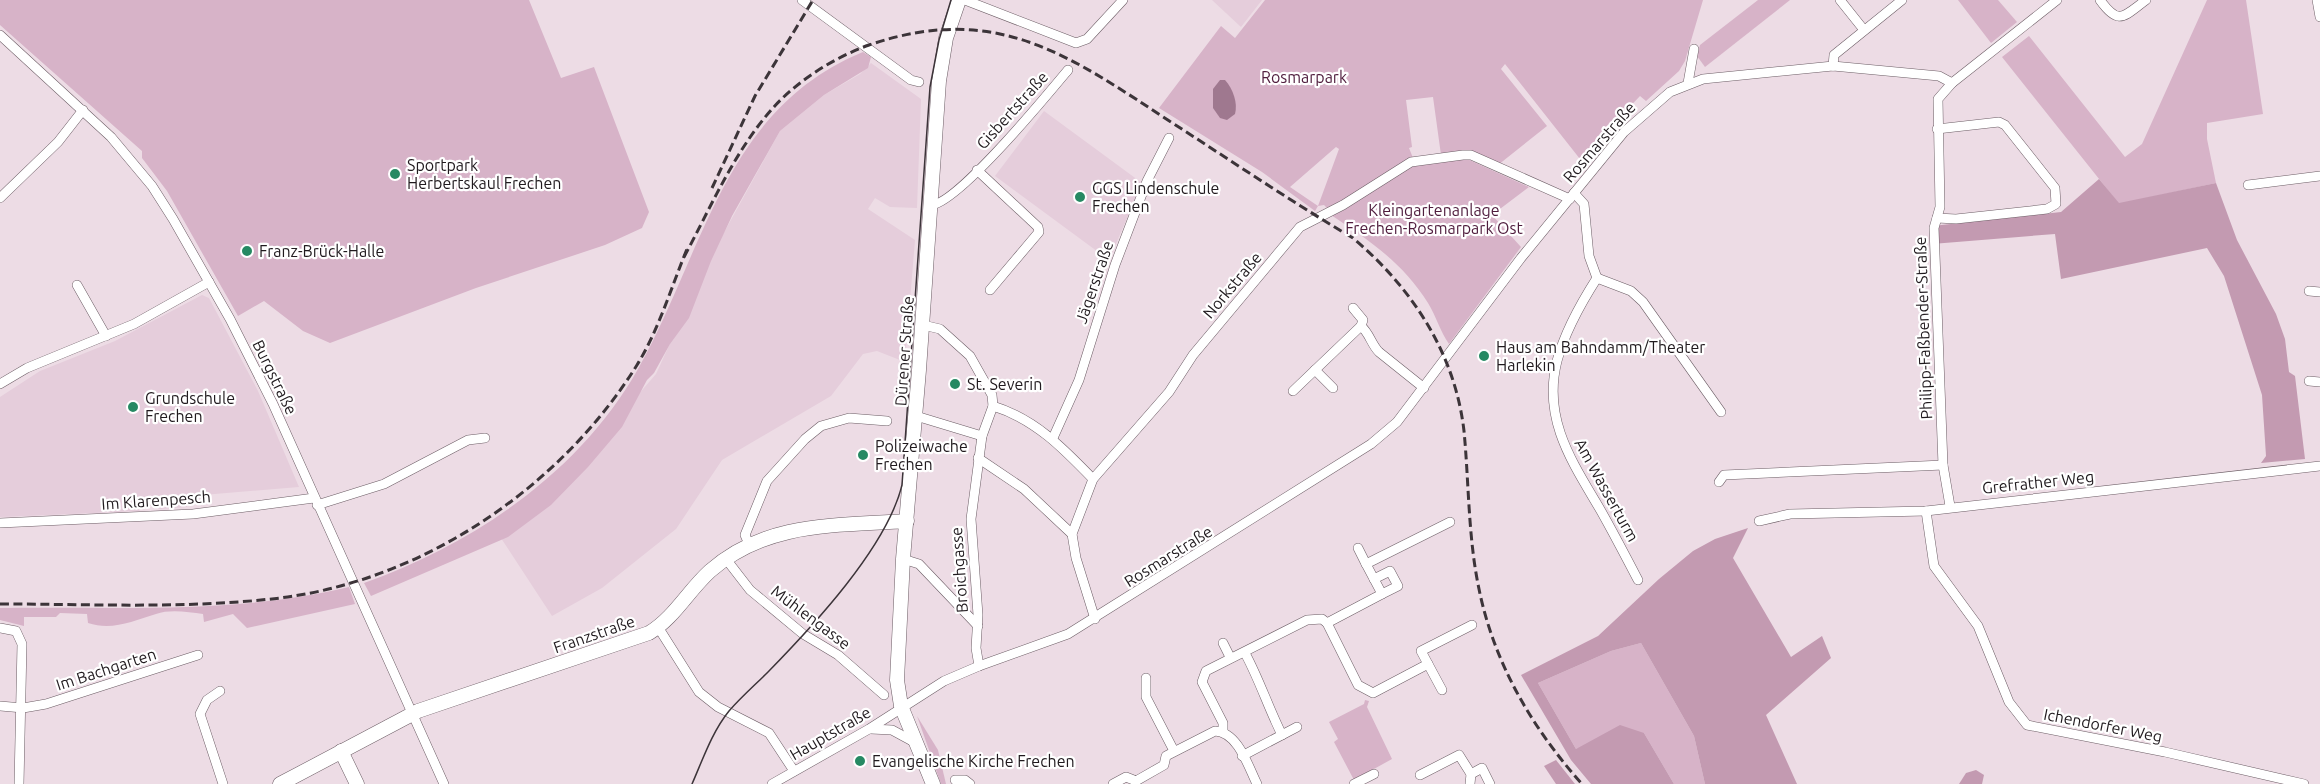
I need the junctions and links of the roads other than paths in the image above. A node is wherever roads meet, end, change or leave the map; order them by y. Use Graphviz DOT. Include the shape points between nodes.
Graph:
graph roads {
  1 [pos="802,0"];
  2 [pos="959,0"];
  3 [pos="964,0"];
  4 [pos="1123,0"];
  5 [pos="1840,0"];
  6 [pos="1902,0"];
  7 [pos="2057,0"];
  8 [pos="2100,0"];
  9 [pos="2146,0"];
  10 [pos="2317,0"];
  11 [pos="2320,17"];
  12 [pos="1864,30"];
  13 [pos="0,35"];
  14 [pos="1694,49"];
  15 [pos="1833,66"];
  16 [pos="1068,70"];
  17 [pos="919,82"];
  18 [pos="1688,83"];
  19 [pos="1952,83"];
  20 [pos="83,110"];
  21 [pos="1937,129"];
  22 [pos="1170,138"];
  23 [pos="977,170"];
  24 [pos="2320,176"];
  25 [pos="2248,185"];
  26 [pos="1572,196"];
  27 [pos="0,198"];
  28 [pos="930,205"];
  29 [pos="1937,218"];
  30 [pos="1597,278"];
  31 [pos="209,282"];
  32 [pos="77,285"];
  33 [pos="990,290"];
  34 [pos="2309,291"];
  35 [pos="2320,292"];
  36 [pos="1353,308"];
  37 [pos="923,324"];
  38 [pos="1361,326"];
  39 [pos="106,336"];
  40 [pos="1315,370"];
  41 [pos="2309,381"];
  42 [pos="2320,382"];
  43 [pos="0,384"];
  44 [pos="1334,388"];
  45 [pos="1424,388"];
  46 [pos="1293,391"];
  47 [pos="993,406"];
  48 [pos="1721,412"];
  49 [pos="916,416"];
  50 [pos="887,421"];
  51 [pos="982,436"];
  52 [pos="485,438"];
  53 [pos="1053,438"];
  54 [pos="978,458"];
  55 [pos="1943,465"];
  56 [pos="2320,466"];
  57 [pos="1093,479"];
  58 [pos="1719,482"];
  59 [pos="315,501"];
  60 [pos="1950,506"];
  61 [pos="1926,510"];
  62 [pos="906,521"];
  63 [pos="1759,521"];
  64 [pos="1450,522"];
  65 [pos="0,523"];
  66 [pos="1072,534"];
  67 [pos="749,544"];
  68 [pos="1358,548"];
  69 [pos="726,559"];
  70 [pos="903,559"];
  71 [pos="1366,564"];
  72 [pos="1374,579"];
  73 [pos="1638,580"];
  74 [pos="1382,594"];
  75 [pos="1095,619"];
  76 [pos="1327,624"];
  77 [pos="1472,625"];
  78 [pos="978,626"];
  79 [pos="658,627"];
  80 [pos="0,628"];
  81 [pos="1223,643"];
  82 [pos="1245,653"];
  83 [pos="198,655"];
  84 [pos="1230,657"];
  85 [pos="1428,664"];
  86 [pos="979,666"];
  87 [pos="1146,678"];
  88 [pos="1442,690"];
  89 [pos="220,691"];
  90 [pos="884,695"];
  91 [pos="0,706"];
  92 [pos="901,706"];
  93 [pos="23,708"];
  94 [pos="413,713"];
  95 [pos="1297,727"];
  96 [pos="869,729"];
  97 [pos="1223,732"];
  98 [pos="1282,735"];
  99 [pos="916,743"];
  100 [pos="341,752"];
  101 [pos="1174,752"];
  102 [pos="1242,756"];
  103 [pos="794,771"];
  104 [pos="1374,774"];
  105 [pos="1420,775"];
  106 [pos="1471,779"];
  107 [pos="955,780"];
  108 [pos="19,784"];
  109 [pos="223,784"];
  110 [pos="280,784"];
  111 [pos="357,784"];
  112 [pos="444,784"];
  113 [pos="772,784"];
  114 [pos="933,784"];
  115 [pos="969,784"];
  116 [pos="1113,784"];
  117 [pos="1257,784"];
  118 [pos="1354,784"];
  119 [pos="1490,784"];
  120 [pos="2304,784"];
  1 -- 17 [label="street"];
  2 -- 28 [label="main road, Dürener Straße" via="946,38 939,81"];
  3 -- 4 [label="street" via="1076,43 1087,39"];
  5 -- 12 [label="street"];
  6 -- 12 [label="street"];
  7 -- 19 [label="street"];
  8 -- 9 [label="street" via="2111,15 2124,17"];
  10 -- 11 [label="street"];
  12 -- 15 [label="street" via="1834,55"];
  13 -- 20 [label="street, Burgstraße"];
  14 -- 18 [label="street"];
  15 -- 18 [label="street, Rosmarstraße"];
  15 -- 19 [label="street, Rosmarstraße" via="1938,76"];
  16 -- 23 [label="street, Gisbertstraße" via="1014,134"];
  18 -- 26 [label="street, Rosmarstraße" via="1670,92 1630,126"];
  19 -- 21 [label="street, Philipp-Faßbender-Straße" via="1938,99"];
  20 -- 27 [label="street" via="58,142"];
  20 -- 31 [label="street, Burgstraße" via="152,186"];
  21 -- 29 [label="street, Philipp-Faßbender-Straße"];
  21 -- 29 [label="street" via="2000,122 2055,188 2058,200 2047,209"];
  22 -- 53 [label="street, Jägerstraße" via="1139,202 1079,380"];
  23 -- 28 [label="street, Gisbertstraße" via="947,199"];
  23 -- 33 [label="street, Gisbertstraße" via="1039,232"];
  24 -- 25 [label="street"];
  26 -- 30 [label="street" via="1584,204 1589,256"];
  26 -- 45 [label="street, Rosmarstraße"];
  26 -- 57 [label="street, Norkstraße" via="1471,155 1411,162 1296,232 1192,355 1169,392"];
  28 -- 37 [label="main road, Dürener Straße"];
  29 -- 55 [label="street, Philipp-Faßbender-Straße" via="1934,228"];
  30 -- 48 [label="street" via="1638,296"];
  30 -- 73 [label="street, Am Wasserturm" via="1578,310 1557,362 1554,405 1563,446"];
  31 -- 39 [label="street"];
  31 -- 59 [label="street, Burgstraße" via="273,404"];
  32 -- 39 [label="street"];
  34 -- 35 [label="street"];
  36 -- 38 [label="street" via="1363,320"];
  37 -- 47 [label="street" via="940,329 970,356 989,386"];
  37 -- 49 [label="main road, Dürener Straße"];
  38 -- 40 [label="street"];
  38 -- 45 [label="street" via="1379,352"];
  39 -- 43 [label="street" via="27,368"];
  40 -- 44 [label="street"];
  40 -- 46 [label="street"];
  41 -- 42 [label="street"];
  45 -- 75 [label="street, Rosmarstraße" via="1397,422 1371,444"];
  47 -- 51 [label="street, Broichgasse"];
  47 -- 53 [label="street"];
  49 -- 51 [label="street"];
  49 -- 62 [label="main road, Dürener Straße"];
  50 -- 67 [label="street" via="849,418 821,426 805,439 767,481 745,535"];
  51 -- 54 [label="street, Broichgasse"];
  52 -- 59 [label="street, Im Klarenpesch" via="468,440 384,484"];
  53 -- 57 [label="street"];
  54 -- 66 [label="street" via="1024,489"];
  54 -- 78 [label="street, Broichgasse" via="970,536"];
  55 -- 58 [label="street" via="1724,475"];
  55 -- 60 [label="street, Philipp-Faßbender-Straße"];
  56 -- 60 [label="street, Grefrather Weg"];
  57 -- 66 [label="street, Norkstraße"];
  59 -- 65 [label="street, Im Klarenpesch" via="193,514"];
  59 -- 94 [label="street, Burgstraße"];
  60 -- 61 [label="street, Grefrather Weg"];
  61 -- 63 [label="street, Grefrather Weg" via="1790,514"];
  61 -- 120 [label="street, Ichendorfer Weg" via="1934,566 1983,634 2009,702 2027,725"];
  62 -- 67 [label="main road, Franzstraße" via="795,529"];
  62 -- 70 [label="main road, Dürener Straße"];
  64 -- 71 [label="street"];
  66 -- 75 [label="street"];
  67 -- 69 [label="main road, Franzstraße"];
  68 -- 71 [label="street"];
  69 -- 79 [label="main road, Franzstraße"];
  69 -- 90 [label="street, Mühlengasse" via="750,590 803,634 838,655"];
  70 -- 78 [label="street" via="916,561"];
  70 -- 92 [label="main road, Dürener Straße" via="897,680"];
  71 -- 72 [label="street"];
  72 -- 74 [label="street"];
  72 -- 74 [label="street" via="1390,571 1398,586"];
  74 -- 76 [label="street"];
  75 -- 86 [label="street, Rosmarstraße" via="1054,640"];
  76 -- 82 [label="street" via="1322,619 1307,620"];
  76 -- 85 [label="street" via="1358,685 1368,692"];
  77 -- 85 [label="street" via="1421,651"];
  78 -- 86 [label="street, Broichgasse"];
  79 -- 94 [label="main road, Franzstraße"];
  79 -- 103 [label="street" via="699,692 718,707 769,733"];
  80 -- 93 [label="street" via="16,631 21,640"];
  81 -- 84 [label="street"];
  82 -- 84 [label="street"];
  82 -- 98 [label="street"];
  83 -- 93 [label="street, Im Bachgarten"];
  84 -- 97 [label="street" via="1206,671 1202,681 1223,723"];
  85 -- 88 [label="street"];
  86 -- 92 [label="street, Rosmarstraße"];
  87 -- 101 [label="street" via="1146,697"];
  89 -- 109 [label="street" via="207,700 200,714"];
  91 -- 93 [label="street, Im Bachgarten"];
  92 -- 96 [label="street, Hauptstraße"];
  92 -- 99 [label="main road, Dürener Straße"];
  93 -- 108 [label="street"];
  94 -- 100 [label="main road, Franzstraße"];
  94 -- 112 [label="street, Burgstraße"];
  95 -- 98 [label="street"];
  96 -- 99 [label="street" via="892,729"];
  96 -- 103 [label="street, Hauptstraße"];
  97 -- 101 [label="street" via="1211,733"];
  97 -- 102 [label="street" via="1235,741"];
  98 -- 102 [label="street"];
  99 -- 114 [label="main road, Dürener Straße"];
  100 -- 110 [label="main road, Franzstraße"];
  100 -- 111 [label="main road"];
  101 -- 116 [label="street" via="1166,756 1164,765 1136,781 1126,777"];
  102 -- 117 [label="street"];
  103 -- 113 [label="street, Hauptstraße"];
  104 -- 118 [label="street"];
  105 -- 106 [label="street" via="1459,755"];
  106 -- 119 [label="street" via="1482,768"];
  107 -- 115 [label="street"];
}
